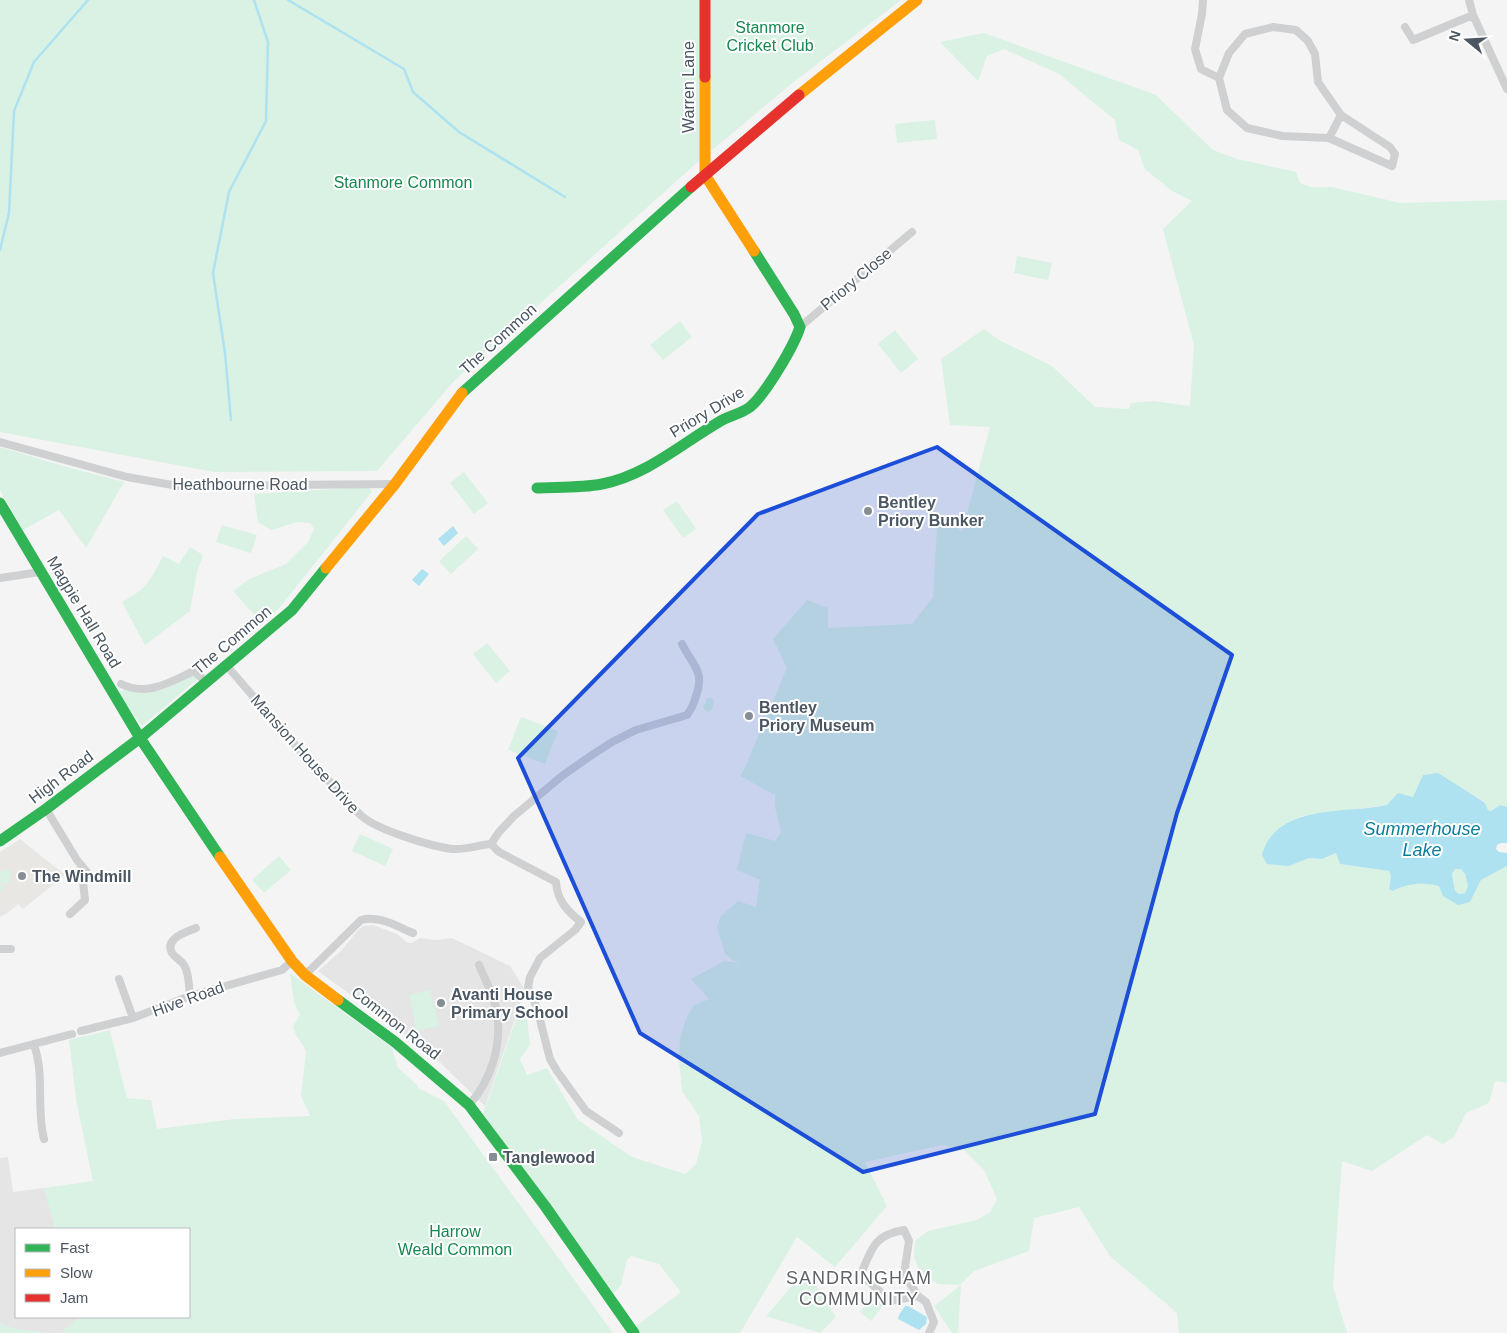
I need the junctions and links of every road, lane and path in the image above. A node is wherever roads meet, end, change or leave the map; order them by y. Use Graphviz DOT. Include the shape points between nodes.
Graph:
graph roads {
  1 [pos="705,0"];
  2 [pos="917,0"];
  3 [pos="1203,0"];
  4 [pos="1469,0"];
  5 [pos="1473,15"];
  6 [pos="1405,27"];
  7 [pos="1219,78"];
  8 [pos="1507,90"];
  9 [pos="1341,115"];
  10 [pos="1329,138"];
  11 [pos="705,175"];
  12 [pos="912,232"];
  13 [pos="800,327"];
  14 [pos="0,442"];
  15 [pos="395,484"];
  16 [pos="537,488"];
  17 [pos="0,503"];
  18 [pos="40,572"];
  19 [pos="0,578"];
  20 [pos="682,644"];
  21 [pos="227,666"];
  22 [pos="207,683"];
  23 [pos="121,684"];
  24 [pos="140,738"];
  25 [pos="46,809"];
  26 [pos="0,841"];
  27 [pos="491,844"];
  28 [pos="70,914"];
  29 [pos="196,928"];
  30 [pos="413,933"];
  31 [pos="0,948"];
  32 [pos="11,949"];
  33 [pos="292,961"];
  34 [pos="479,965"];
  35 [pos="306,975"];
  36 [pos="119,979"];
  37 [pos="190,996"];
  38 [pos="133,1018"];
  39 [pos="81,1031"];
  40 [pos="72,1034"];
  41 [pos="34,1045"];
  42 [pos="0,1053"];
  43 [pos="469,1104"];
  44 [pos="619,1133"];
  45 [pos="44,1139"];
  46 [pos="918,1296"];
  47 [pos="634,1333"];
  48 [pos="929,1333"];
  1 -- 11 [label="main road, Warren Lane"];
  2 -- 11 [label="main road, The Common"];
  3 -- 7 [label="street" via="1195,49 1201,69"];
  4 -- 5 [label="street"];
  5 -- 6 [label="street" via="1412,40"];
  5 -- 8 [label="street"];
  7 -- 9 [label="street" via="1229,53 1245,34 1273,27 1296,30 1308,40 1315,54 1318,82"];
  7 -- 10 [label="street" via="1227,110 1247,128 1282,136"];
  9 -- 10 [label="street"];
  9 -- 10 [label="street" via="1390,147 1396,154 1392,166"];
  11 -- 13 [label="main road"];
  11 -- 15 [label="main road, The Common" via="459,396"];
  12 -- 13 [label="street, Priory Close"];
  13 -- 16 [label="main road, Priory Drive" via="761,396 749,408 720,421 666,457 624,478 601,484"];
  14 -- 15 [label="street, Heathbourne Road" via="127,477 178,486"];
  15 -- 21 [label="main road, The Common" via="292,610"];
  17 -- 18 [label="main road, Magpie Hall Road"];
  18 -- 19 [label="street"];
  18 -- 24 [label="main road, Magpie Hall Road"];
  20 -- 27 [label="street" via="700,677 697,694 687,715 636,730 589,757 514,816"];
  21 -- 22 [label="main road, The Common"];
  21 -- 27 [label="street, Mansion House Drive" via="320,774 367,820 401,835 443,847 460,849"];
  22 -- 23 [label="street" via="194,671 156,688 138,690"];
  22 -- 24 [label="main road, The Common"];
  24 -- 25 [label="main road, High Road"];
  24 -- 33 [label="main road, Common Road"];
  25 -- 26 [label="main road, High Road"];
  25 -- 28 [label="street" via="87,872 83,884 85,900"];
  27 -- 44 [label="street" via="499,852 556,882 561,902 581,922 540,958 528,986 550,1059 557,1071 586,1111"];
  29 -- 37 [label="street" via="173,940 171,948 173,955 184,965"];
  30 -- 35 [label="street" via="381,920 360,920"];
  31 -- 32 [label="street"];
  33 -- 35 [label="main road, Common Road"];
  33 -- 37 [label="street, Hive Road" via="282,970"];
  34 -- 43 [label="street" via="497,1012 498,1034 494,1060 478,1094"];
  35 -- 43 [label="main road, Common Road" via="395,1042"];
  36 -- 38 [label="street"];
  37 -- 38 [label="street, Hive Road"];
  38 -- 39 [label="street, Hive Road"];
  40 -- 41 [label="street"];
  41 -- 42 [label="street"];
  41 -- 45 [label="street" via="40,1072 40,1118"];
  43 -- 47 [label="main road, Common Road"];
  46 -- 46 [label="street" via="904,1274 909,1241 904,1230 889,1232 877,1240 861,1274 890,1301"];
  46 -- 48 [label="street" via="926,1302 934,1322"];
}
